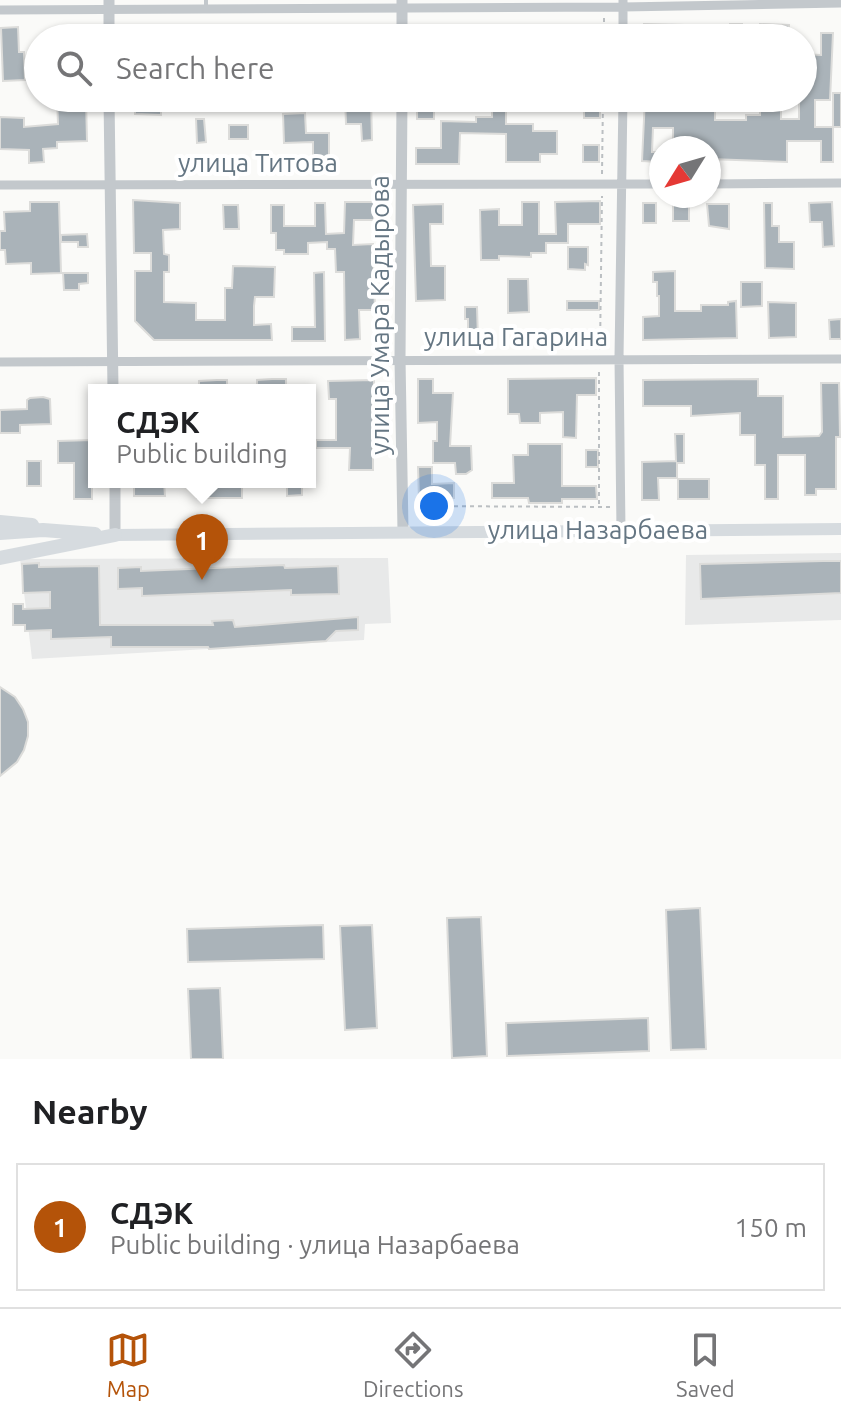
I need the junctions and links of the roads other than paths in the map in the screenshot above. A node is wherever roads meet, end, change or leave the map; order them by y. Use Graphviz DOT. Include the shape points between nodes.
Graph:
graph roads {
  1 [pos="623,3"];
  2 [pos="841,3"];
  3 [pos="109,4"];
  4 [pos="206,4"];
  5 [pos="402,4"];
  6 [pos="0,10"];
  7 [pos="623,24"];
  8 [pos="109,112"];
  9 [pos="402,112"];
  10 [pos="623,112"];
  11 [pos="841,183"];
  12 [pos="401,184"];
  13 [pos="622,184"];
  14 [pos="649,184"];
  15 [pos="721,184"];
  16 [pos="0,185"];
  17 [pos="109,186"];
  18 [pos="619,358"];
  19 [pos="400,359"];
  20 [pos="841,359"];
  21 [pos="0,362"];
  22 [pos="113,362"];
  23 [pos="113,384"];
  24 [pos="115,488"];
  25 [pos="0,522"];
  26 [pos="841,529"];
  27 [pos="403,531"];
  28 [pos="621,531"];
  29 [pos="67,532"];
  30 [pos="0,533"];
  31 [pos="115,535"];
  32 [pos="0,558"];
  1 -- 2 [label="street"];
  1 -- 5 [label="street"];
  1 -- 7 [label="street"];
  3 -- 4 [label="street"];
  3 -- 6 [label="street"];
  4 -- 5 [label="street"];
  8 -- 17 [label="street"];
  9 -- 12 [label="street, улица Умара Кадырова"];
  10 -- 13 [label="street"];
  11 -- 15 [label="street"];
  12 -- 13 [label="street, улица Титова"];
  12 -- 17 [label="street, улица Титова"];
  12 -- 19 [label="street, улица Умара Кадырова"];
  13 -- 14 [label="street, улица Титова"];
  13 -- 18 [label="street"];
  16 -- 17 [label="street, улица Титова"];
  17 -- 22 [label="street"];
  18 -- 19 [label="street, улица Гагарина"];
  18 -- 20 [label="street, улица Гагарина"];
  18 -- 28 [label="street"];
  19 -- 22 [label="street, улица Гагарина"];
  19 -- 27 [label="street, улица Умара Кадырова"];
  21 -- 22 [label="street, улица Гагарина"];
  22 -- 23 [label="street"];
  24 -- 31 [label="street"];
  25 -- 29 [label="main road"];
  26 -- 28 [label="main road, улица Назарбаева"];
  27 -- 28 [label="main road, улица Назарбаева"];
  27 -- 31 [label="main road, улица Назарбаева"];
  29 -- 30 [label="main road, улица Назарбаева"];
  29 -- 31 [label="main road, улица Назарбаева"];
  31 -- 32 [label="main road, улица Назарбаева"];
}
